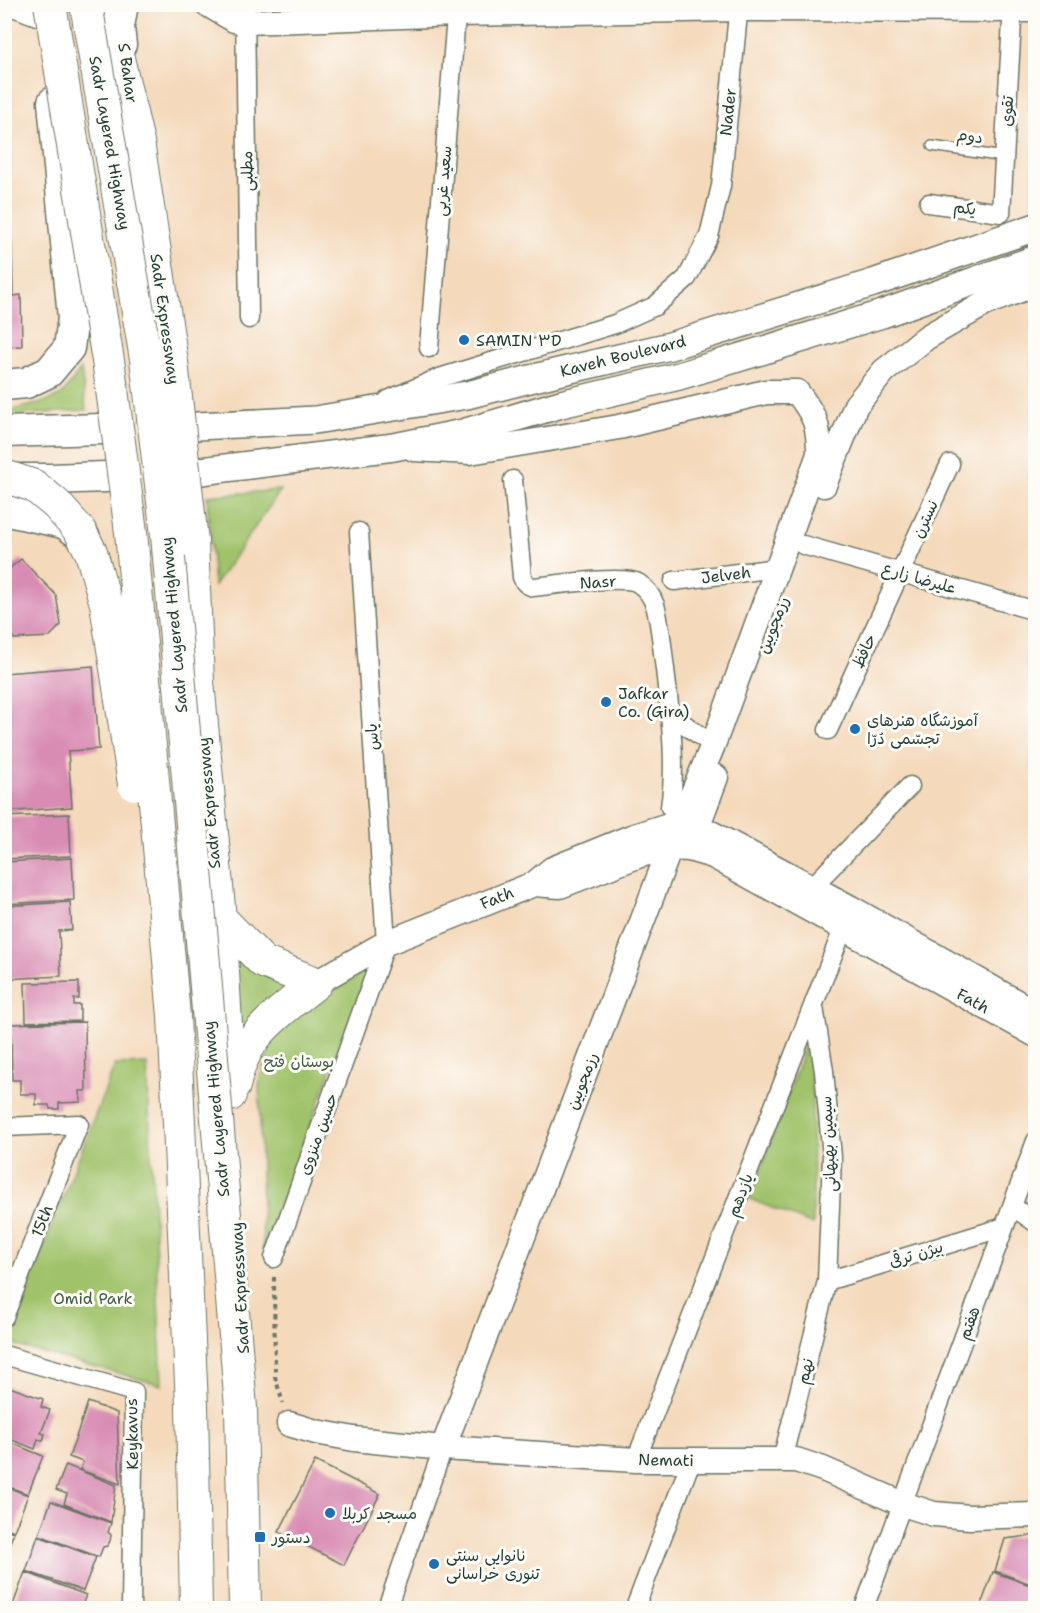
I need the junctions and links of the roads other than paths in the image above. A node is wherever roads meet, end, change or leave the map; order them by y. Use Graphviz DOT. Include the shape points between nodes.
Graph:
graph roads {
  1 [pos="4,4"];
  2 [pos="86,4"];
  3 [pos="105,4"];
  4 [pos="126,4"];
  5 [pos="207,4"];
  6 [pos="739,7"];
  7 [pos="1020,8"];
  8 [pos="46,9"];
  9 [pos="457,9"];
  10 [pos="245,13"];
  11 [pos="138,142"];
  12 [pos="932,146"];
  13 [pos="1004,157"];
  14 [pos="929,203"];
  15 [pos="1001,213"];
  16 [pos="1035,227"];
  17 [pos="1035,259"];
  18 [pos="1035,284"];
  19 [pos="249,319"];
  20 [pos="429,348"];
  21 [pos="4,385"];
  22 [pos="352,414"];
  23 [pos="197,426"];
  24 [pos="101,429"];
  25 [pos="4,432"];
  26 [pos="394,447"];
  27 [pos="950,464"];
  28 [pos="201,471"];
  29 [pos="4,477"];
  30 [pos="106,477"];
  31 [pos="513,480"];
  32 [pos="4,510"];
  33 [pos="359,532"];
  34 [pos="795,543"];
  35 [pos="777,568"];
  36 [pos="900,573"];
  37 [pos="674,581"];
  38 [pos="1035,611"];
  39 [pos="142,680"];
  40 [pos="670,714"];
  41 [pos="828,730"];
  42 [pos="713,745"];
  43 [pos="910,786"];
  44 [pos="683,818"];
  45 [pos="680,849"];
  46 [pos="534,884"];
  47 [pos="812,887"];
  48 [pos="220,918"];
  49 [pos="847,919"];
  50 [pos="386,943"];
  51 [pos="315,983"];
  52 [pos="814,1007"];
  53 [pos="1035,1012"];
  54 [pos="174,1016"];
  55 [pos="1035,1035"];
  56 [pos="231,1108"];
  57 [pos="5,1124"];
  58 [pos="1035,1141"];
  59 [pos="1012,1206"];
  60 [pos="1035,1222"];
  61 [pos="1004,1227"];
  62 [pos="273,1258"];
  63 [pos="827,1281"];
  64 [pos="4,1317"];
  65 [pos="4,1355"];
  66 [pos="289,1424"];
  67 [pos="443,1448"];
  68 [pos="636,1460"];
  69 [pos="782,1460"];
  70 [pos="691,1461"];
  71 [pos="903,1504"];
  72 [pos="1035,1515"];
  73 [pos="131,1608"];
  74 [pos="190,1608"];
  75 [pos="196,1608"];
  76 [pos="247,1608"];
  77 [pos="387,1608"];
  78 [pos="635,1608"];
  79 [pos="864,1608"];
  1 -- 8 [label="street"];
  2 -- 76 [label="highway, Sadr Layered Highway, bridge" via="146,359 166,535 241,1408"];
  3 -- 11 [label="highway, Sadr Expressway"];
  4 -- 11 [label="street, S Bahar" via="122,27"];
  5 -- 10 [label="street" via="234,20"];
  6 -- 7 [label="street"];
  6 -- 9 [label="street"];
  6 -- 22 [label="street, Nader" via="721,186 709,236 687,278 655,306 615,324 439,378"];
  7 -- 13 [label="street, تقوی"];
  8 -- 21 [label="main road" via="73,318 69,348 49,372 26,383"];
  8 -- 39 [label="highway"];
  8 -- 54 [label="highway, Sadr Layered Highway, bridge" via="109,367 131,532"];
  9 -- 10 [label="street"];
  9 -- 20 [label="street, سعید غربی"];
  10 -- 19 [label="street, مطلبی"];
  11 -- 48 [label="highway, Sadr Expressway, bridge" via="172,362 192,540 198,682"];
  12 -- 13 [label="lane, دوم"];
  13 -- 15 [label="street, تقوی"];
  14 -- 15 [label="street, یکم"];
  16 -- 22 [label="main road, Kaveh Boulevard" via="873,283 670,346 467,395"];
  17 -- 26 [label="main road, Kaveh Boulevard" via="882,314 679,376"];
  18 -- 34 [label="street, رزمجوبین" via="986,303 927,337 884,371 856,405"];
  22 -- 23 [label="main road, Kaveh Boulevard" via="315,420"];
  24 -- 25 [label="main road"];
  26 -- 28 [label="main road, Kaveh Boulevard"];
  26 -- 34 [label="street, رزمجوبین" via="470,452 619,427 766,392 797,392 811,410 819,433 819,454 804,496"];
  27 -- 36 [label="street, نسترن"];
  29 -- 30 [label="main road"];
  29 -- 54 [label="highway, bridge" via="34,486 56,504 80,531 91,552 106,604"];
  31 -- 40 [label="street, Nasr" via="522,577 528,586 629,580 646,590 654,603 660,630"];
  32 -- 39 [label="main road" via="64,523 86,539 99,560"];
  33 -- 50 [label="street, یاس"];
  34 -- 35 [label="street, رزمجوبین"];
  34 -- 36 [label="street, علیرضا زارع"];
  34 -- 44 [label="street, رزمجوبین"];
  35 -- 37 [label="street, Jelveh"];
  35 -- 42 [label="street, رزمجوبین"];
  36 -- 38 [label="street, علیرضا زارع"];
  36 -- 41 [label="street, حافظ"];
  39 -- 74 [label="highway" via="169,1016"];
  40 -- 42 [label="street"];
  40 -- 44 [label="street, Nasr" via="674,785"];
  42 -- 44 [label="street, رزمجوبین"];
  43 -- 47 [label="street"];
  44 -- 45 [label="street, رزمجوبین"];
  44 -- 46 [label="street, Fath" via="552,869"];
  44 -- 47 [label="street, Fath"];
  45 -- 46 [label="street" via="639,855 560,886"];
  45 -- 49 [label="street, Fath" via="713,856"];
  45 -- 67 [label="street, رزمجوبین"];
  46 -- 50 [label="street, Fath"];
  47 -- 49 [label="street, Fath"];
  48 -- 51 [label="highway" via="263,962"];
  48 -- 56 [label="highway, Sadr Expressway"];
  49 -- 52 [label="street, یازدهم"];
  49 -- 53 [label="street, Fath"];
  49 -- 55 [label="street, Fath"];
  50 -- 51 [label="street, Fath"];
  50 -- 62 [label="street, حسین منزوی"];
  51 -- 56 [label="highway" via="251,1043 237,1071"];
  52 -- 63 [label="street, سیمین بهبهانی" via="832,1157"];
  52 -- 68 [label="street, یازدهم"];
  54 -- 75 [label="highway, Sadr Layered Highway, bridge" via="192,1405"];
  56 -- 76 [label="highway, Sadr Expressway" via="246,1408"];
  57 -- 64 [label="street, 15th" via="79,1125"];
  58 -- 59 [label="street, هفتم"];
  59 -- 60 [label="street"];
  59 -- 61 [label="street, هفتم"];
  61 -- 63 [label="street, بیژن ترقی"];
  61 -- 71 [label="street, هفتم"];
  63 -- 69 [label="street, نهم"];
  65 -- 73 [label="street, Keykavus" via="134,1392"];
  66 -- 67 [label="street, Nemati" via="354,1439"];
  67 -- 68 [label="street, Nemati"];
  67 -- 77 [label="street"];
  68 -- 70 [label="street, Nemati"];
  69 -- 70 [label="street, Nemati"];
  69 -- 71 [label="street, Nemati" via="807,1463"];
  70 -- 78 [label="street"];
  71 -- 72 [label="street, Nemati" via="953,1516"];
  71 -- 79 [label="street, هفتم"];
}
